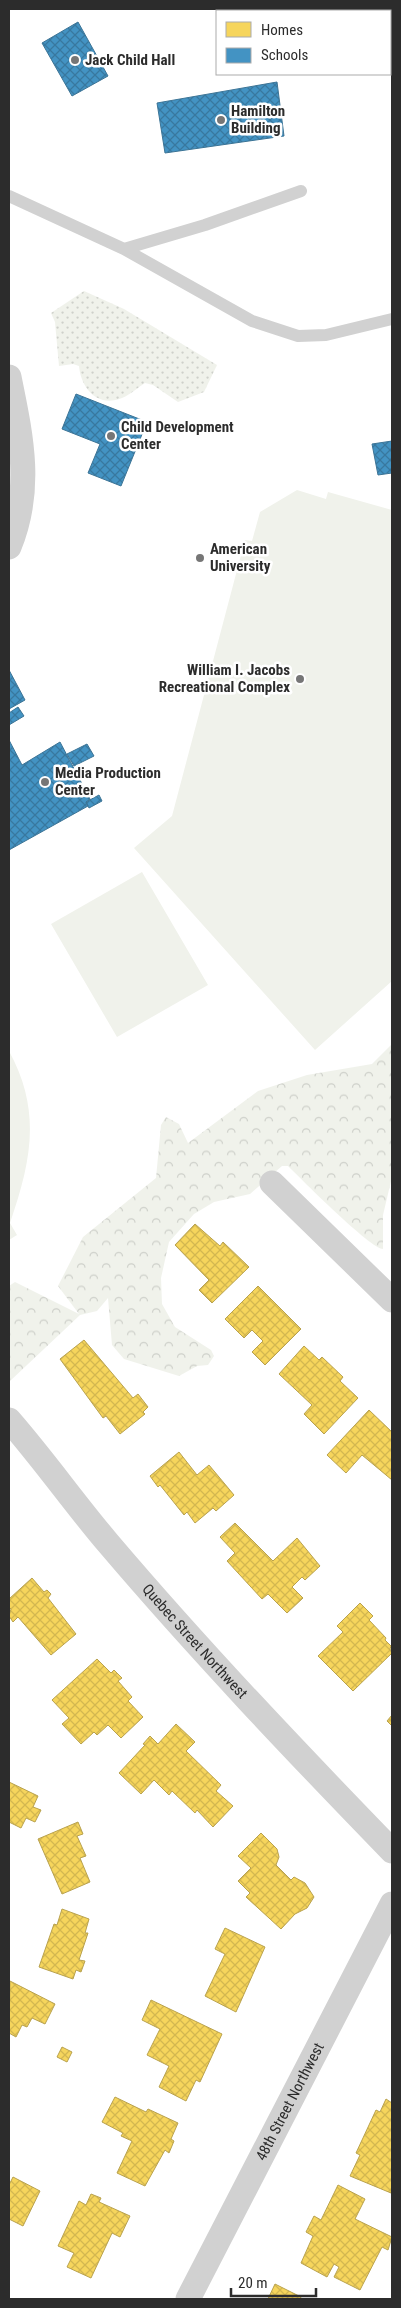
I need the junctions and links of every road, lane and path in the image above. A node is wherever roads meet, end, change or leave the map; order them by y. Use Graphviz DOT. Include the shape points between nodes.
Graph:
graph roads {
  1 [pos="301,191"];
  2 [pos="9,196"];
  3 [pos="124,249"];
  4 [pos="392,318"];
  5 [pos="9,377"];
  6 [pos="9,547"];
  7 [pos="272,1183"];
  8 [pos="392,1300"];
  9 [pos="9,1420"];
  10 [pos="392,1851"];
  11 [pos="392,1904"];
  12 [pos="188,2299"];
  1 -- 3 [label="lane"];
  2 -- 3 [label="lane"];
  3 -- 4 [label="lane" via="252,321 298,336 326,335"];
  5 -- 6 [label="street" via="24,472 20,515"];
  7 -- 8 [label="street"];
  9 -- 10 [label="street, Quebec Street Northwest" via="101,1535 192,1640"];
  11 -- 12 [label="street, 48th Street Northwest"];
}
